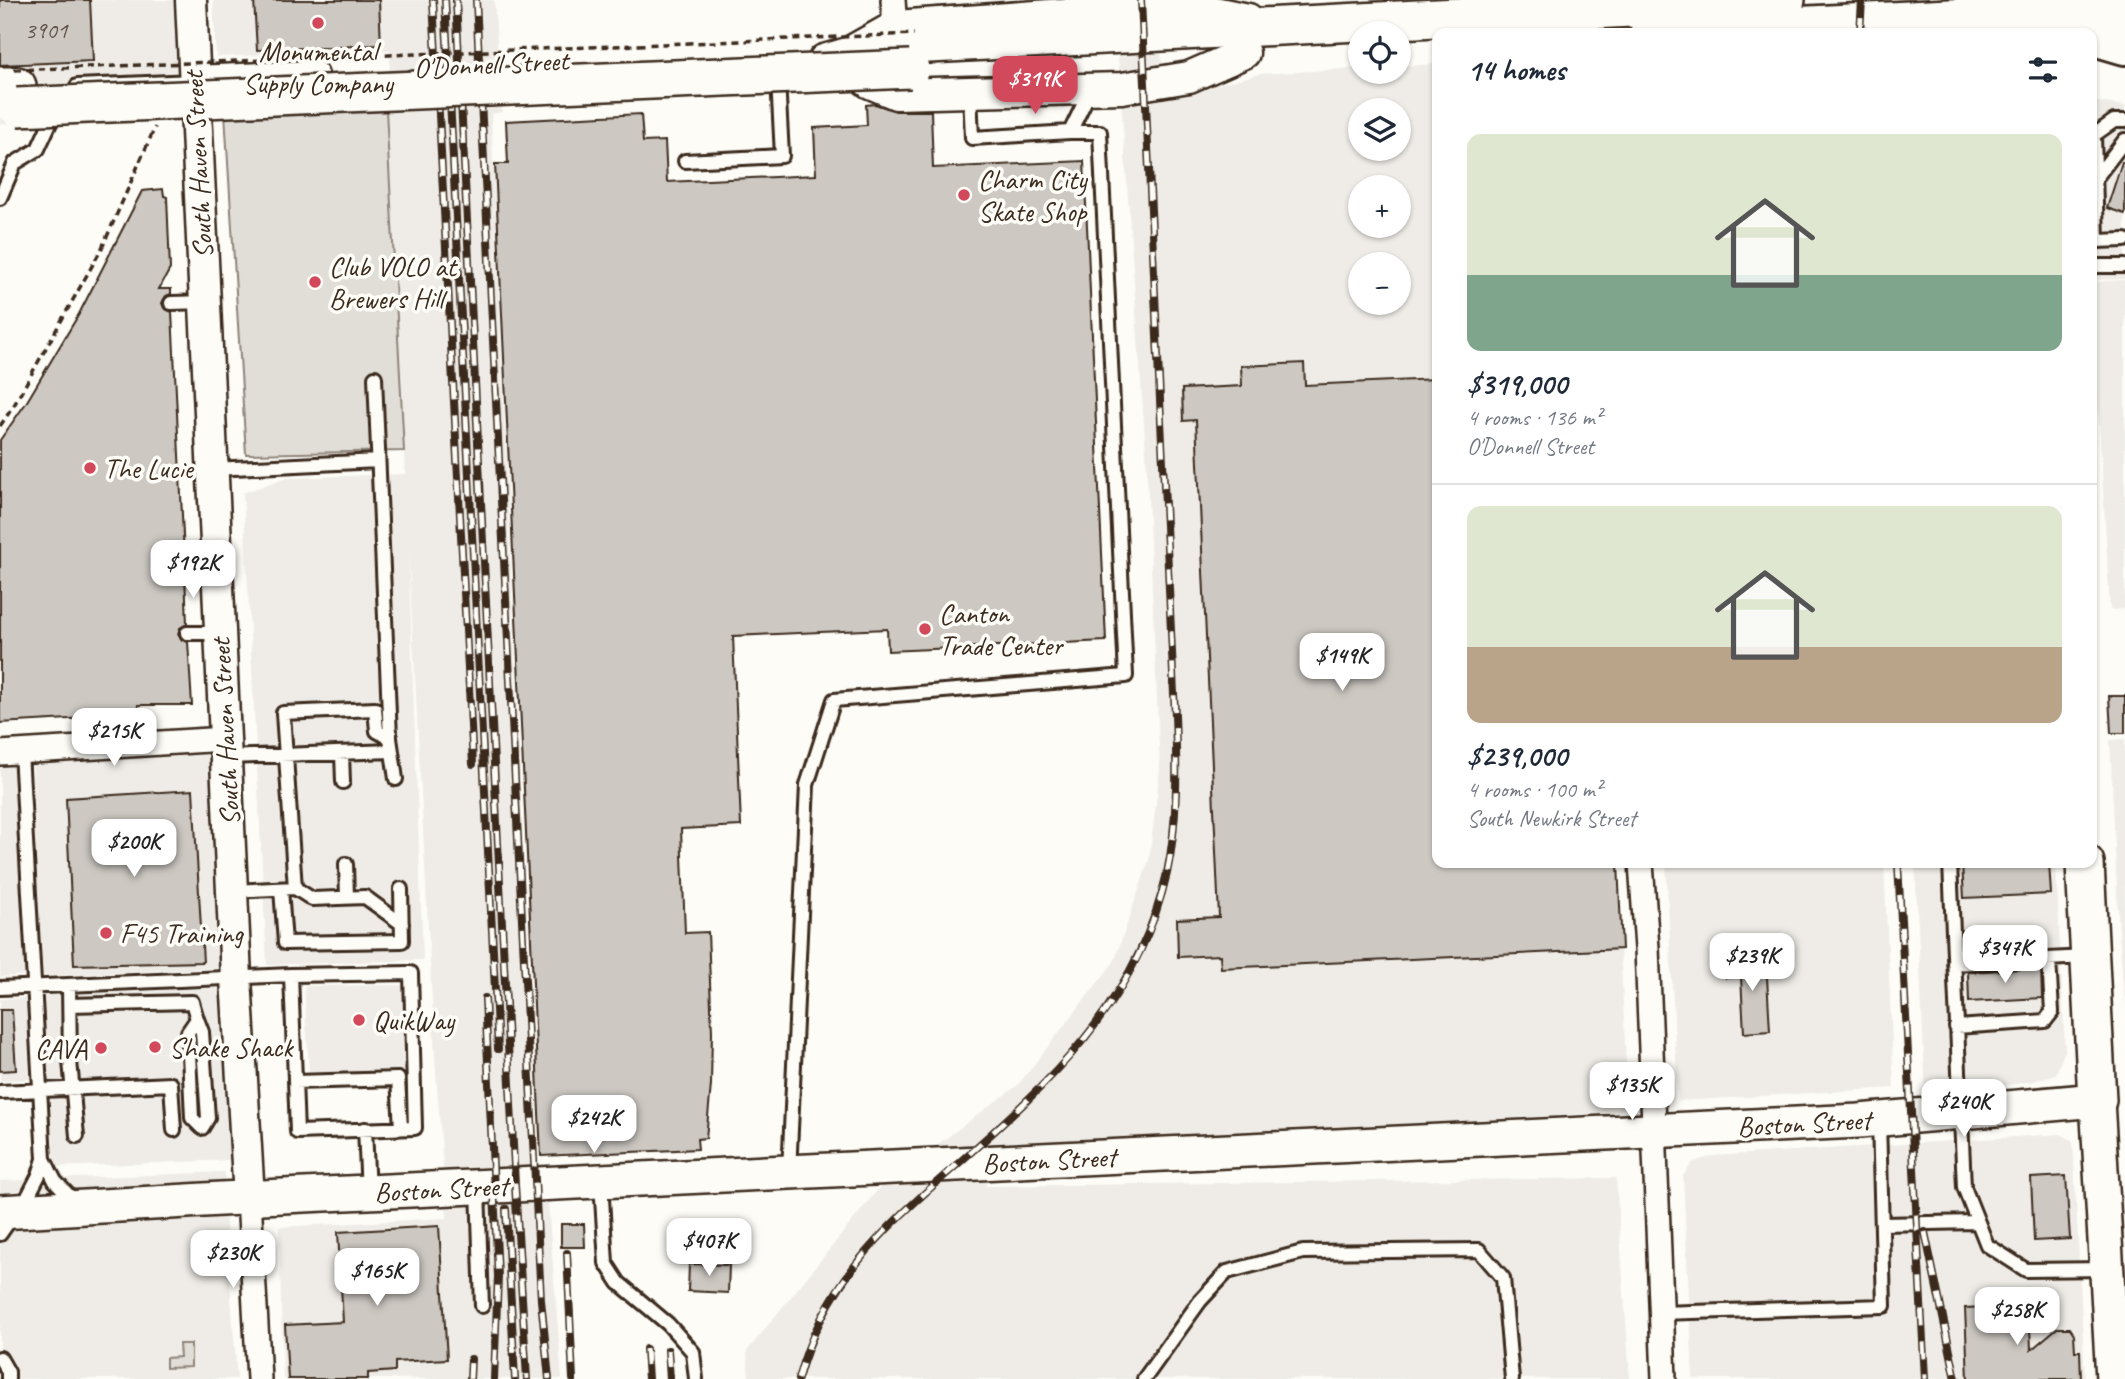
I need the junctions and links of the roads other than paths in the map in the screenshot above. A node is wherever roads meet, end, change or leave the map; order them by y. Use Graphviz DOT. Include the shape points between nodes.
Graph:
graph roads {
  1 [pos="191,0"];
  2 [pos="1988,8"];
  3 [pos="2125,9"];
  4 [pos="1760,11"];
  5 [pos="1700,12"];
  6 [pos="1839,12"];
  7 [pos="1596,14"];
  8 [pos="1642,14"];
  9 [pos="2043,16"];
  10 [pos="1411,26"];
  11 [pos="1348,28"];
  12 [pos="2074,28"];
  13 [pos="1348,34"];
  14 [pos="2097,36"];
  15 [pos="1411,38"];
  16 [pos="1432,43"];
  17 [pos="903,45"];
  18 [pos="2125,45"];
  19 [pos="1244,53"];
  20 [pos="824,60"];
  21 [pos="777,61"];
  22 [pos="194,80"];
  23 [pos="1091,89"];
  24 [pos="10,91"];
  25 [pos="970,92"];
  26 [pos="2125,121"];
  27 [pos="1070,132"];
  28 [pos="2097,133"];
  29 [pos="2125,140"];
  30 [pos="685,160"];
  31 [pos="2097,176"];
  32 [pos="0,198"];
  33 [pos="2125,240"];
  34 [pos="2097,243"];
  35 [pos="2125,265"];
  36 [pos="2097,266"];
  37 [pos="205,302"];
  38 [pos="172,303"];
  39 [pos="375,377"];
  40 [pos="379,461"];
  41 [pos="212,469"];
  42 [pos="217,563"];
  43 [pos="184,564"];
  44 [pos="187,633"];
  45 [pos="220,633"];
  46 [pos="391,744"];
  47 [pos="226,748"];
  48 [pos="11,753"];
  49 [pos="342,753"];
  50 [pos="286,755"];
  51 [pos="396,779"];
  52 [pos="343,782"];
  53 [pos="346,864"];
  54 [pos="1641,868"];
  55 [pos="1950,868"];
  56 [pos="2085,868"];
  57 [pos="295,888"];
  58 [pos="401,888"];
  59 [pos="281,889"];
  60 [pos="232,891"];
  61 [pos="347,898"];
  62 [pos="402,924"];
  63 [pos="2090,957"];
  64 [pos="2049,959"];
  65 [pos="1954,964"];
  66 [pos="291,975"];
  67 [pos="236,978"];
  68 [pos="69,985"];
  69 [pos="36,986"];
  70 [pos="0,988"];
  71 [pos="70,1005"];
  72 [pos="1956,1027"];
  73 [pos="295,1082"];
  74 [pos="72,1090"];
  75 [pos="41,1091"];
  76 [pos="0,1092"];
  77 [pos="2116,1098"];
  78 [pos="1960,1112"];
  79 [pos="1879,1119"];
  80 [pos="202,1128"];
  81 [pos="401,1128"];
  82 [pos="365,1129"];
  83 [pos="174,1130"];
  84 [pos="1654,1130"];
  85 [pos="77,1136"];
  86 [pos="44,1159"];
  87 [pos="789,1173"];
  88 [pos="601,1182"];
  89 [pos="478,1187"];
  90 [pos="368,1192"];
  91 [pos="249,1198"];
  92 [pos="79,1207"];
  93 [pos="9,1217"];
  94 [pos="1976,1222"];
  95 [pos="1882,1224"];
  96 [pos="2107,1269"];
  97 [pos="482,1306"];
  98 [pos="1660,1313"];
  99 [pos="0,1358"];
  100 [pos="8,1379"];
  101 [pos="259,1379"];
  102 [pos="696,1379"];
  103 [pos="1144,1379"];
  104 [pos="1512,1379"];
  105 [pos="1664,1379"];
  106 [pos="2113,1379"];
  1 -- 22 [label="street, South Haven Street"];
  2 -- 6 [label="main road, O'Donnell Street" via="1915,15"];
  2 -- 9 [label="main road, O'Donnell Street"];
  3 -- 9 [label="main road, O'Donnell Street"];
  4 -- 5 [label="main road, O'Donnell Street"];
  4 -- 6 [label="main road, O'Donnell Street"];
  5 -- 8 [label="main road, O'Donnell Street"];
  7 -- 8 [label="main road, O'Donnell Street"];
  7 -- 10 [label="main road, O'Donnell Street"];
  9 -- 12 [label="highway"];
  11 -- 17 [label="main road, O'Donnell Street" via="1280,26"];
  13 -- 19 [label="main road, O'Donnell Street"];
  14 -- 18 [label="highway"];
  15 -- 16 [label="main road, O'Donnell Street"];
  17 -- 19 [label="main road, O'Donnell Street"];
  17 -- 20 [label="street, O'Donnell Street"];
  17 -- 20 [label="street, O'Donnell Street" via="870,83 847,65"];
  17 -- 24 [label="main road, O'Donnell Street, bridge"];
  17 -- 25 [label="street, O'Donnell Street"];
  19 -- 23 [label="street, O'Donnell Street" via="1189,77"];
  20 -- 21 [label="street, O'Donnell Street"];
  21 -- 22 [label="street, O'Donnell Street"];
  21 -- 30 [label="lane" via="782,156"];
  22 -- 32 [label="lane" via="66,87 38,149 15,163"];
  22 -- 37 [label="street, South Haven Street"];
  23 -- 25 [label="street, O'Donnell Street"];
  23 -- 27 [label="lane"];
  25 -- 27 [label="lane" via="972,138"];
  26 -- 28 [label="lane" via="2114,121"];
  27 -- 87 [label="lane" via="1100,132 1126,676 834,700 807,785"];
  29 -- 31 [label="lane"];
  33 -- 34 [label="lane"];
  35 -- 36 [label="lane"];
  37 -- 38 [label="lane"];
  37 -- 41 [label="street, South Haven Street"];
  39 -- 40 [label="lane"];
  40 -- 41 [label="lane"];
  40 -- 46 [label="lane"];
  41 -- 42 [label="street, South Haven Street"];
  42 -- 43 [label="lane"];
  42 -- 45 [label="street, South Haven Street"];
  44 -- 45 [label="lane"];
  45 -- 47 [label="street, South Haven Street"];
  46 -- 49 [label="lane"];
  46 -- 50 [label="lane" via="377,731 375,709 283,713"];
  46 -- 51 [label="lane"];
  47 -- 48 [label="street"];
  47 -- 50 [label="lane"];
  47 -- 60 [label="street, South Haven Street"];
  48 -- 69 [label="lane"];
  49 -- 50 [label="lane"];
  49 -- 52 [label="lane"];
  50 -- 57 [label="lane"];
  53 -- 61 [label="lane"];
  54 -- 84 [label="street"];
  55 -- 65 [label="lane"];
  56 -- 63 [label="main road"];
  57 -- 59 [label="lane"];
  57 -- 61 [label="lane" via="312,899"];
  58 -- 62 [label="lane"];
  59 -- 60 [label="lane"];
  59 -- 62 [label="lane" via="285,943 402,941"];
  60 -- 67 [label="street, South Haven Street"];
  61 -- 62 [label="lane" via="365,897"];
  63 -- 64 [label="lane"];
  63 -- 77 [label="main road"];
  64 -- 65 [label="lane"];
  64 -- 72 [label="lane" via="2052,1012 2045,1021"];
  65 -- 72 [label="lane"];
  66 -- 67 [label="lane"];
  66 -- 73 [label="lane"];
  66 -- 81 [label="lane" via="411,973 415,1128"];
  67 -- 68 [label="lane"];
  67 -- 91 [label="street, South Haven Street"];
  68 -- 69 [label="lane"];
  68 -- 71 [label="lane"];
  69 -- 70 [label="lane"];
  69 -- 75 [label="lane"];
  71 -- 74 [label="lane"];
  71 -- 80 [label="lane" via="192,1002 197,1018 188,1032 192,1118"];
  72 -- 78 [label="lane"];
  73 -- 81 [label="lane" via="398,1079"];
  73 -- 82 [label="lane" via="297,1132"];
  74 -- 75 [label="lane"];
  74 -- 83 [label="lane" via="171,1084"];
  74 -- 85 [label="lane"];
  75 -- 76 [label="lane"];
  75 -- 86 [label="lane"];
  77 -- 78 [label="main road, Boston Street"];
  77 -- 96 [label="main road"];
  78 -- 79 [label="main road, Boston Street"];
  78 -- 94 [label="lane" via="1964,1187"];
  79 -- 84 [label="main road, Boston Street"];
  79 -- 95 [label="lane"];
  81 -- 82 [label="lane"];
  82 -- 90 [label="lane"];
  84 -- 87 [label="main road, Boston Street"];
  84 -- 98 [label="street"];
  86 -- 92 [label="lane" via="55,1181"];
  86 -- 93 [label="lane" via="39,1175"];
  87 -- 88 [label="main road, Boston Street"];
  88 -- 89 [label="main road, Boston Street"];
  88 -- 102 [label="lane" via="606,1263 619,1283 693,1352"];
  89 -- 90 [label="main road, Boston Street"];
  89 -- 97 [label="lane"];
  90 -- 91 [label="main road, Boston Street"];
  91 -- 92 [label="main road, Boston Street"];
  91 -- 101 [label="street, South Haven Street"];
  92 -- 93 [label="main road, Boston Street"];
  94 -- 95 [label="lane"];
  94 -- 96 [label="lane" via="1987,1245 2026,1270"];
  95 -- 98 [label="lane" via="1884,1306"];
  96 -- 106 [label="main road"];
  98 -- 105 [label="street"];
  99 -- 100 [label="lane"];
  103 -- 104 [label="lane" via="1200,1301 1227,1272 1303,1252 1479,1251 1503,1278"];
}
